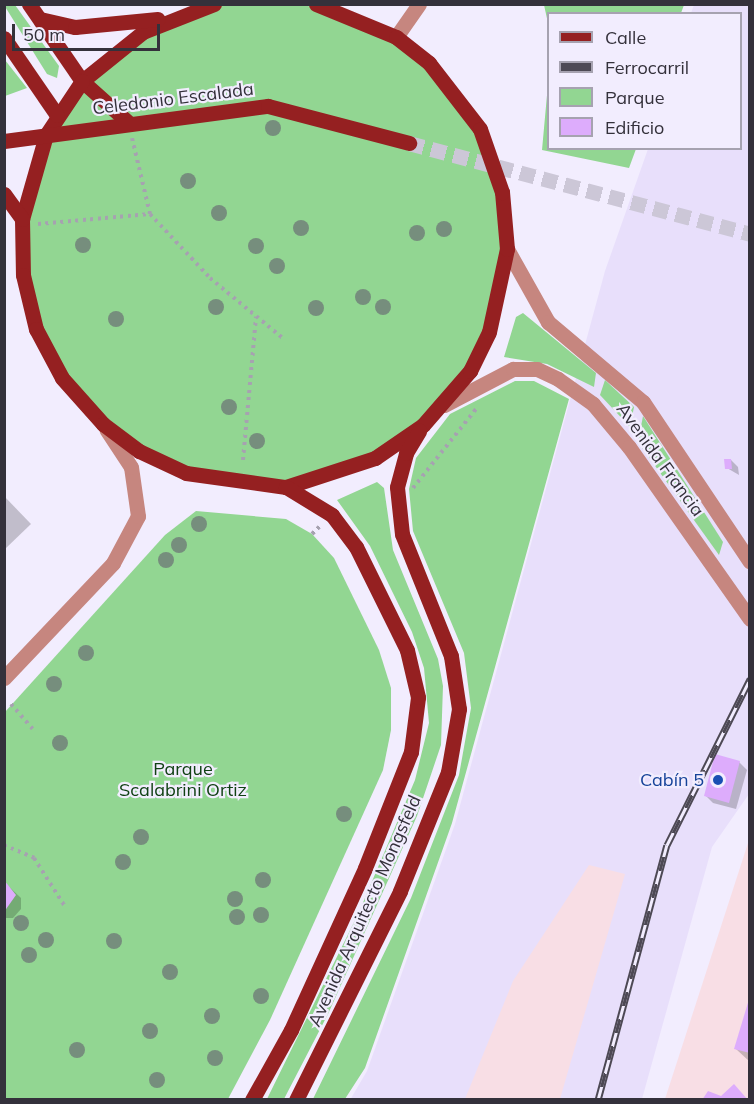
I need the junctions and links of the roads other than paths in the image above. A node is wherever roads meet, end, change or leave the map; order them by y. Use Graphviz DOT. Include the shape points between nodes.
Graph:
graph roads {
  1 [pos="29,4"];
  2 [pos="214,4"];
  3 [pos="316,4"];
  4 [pos="419,4"];
  5 [pos="173,17"];
  6 [pos="40,19"];
  7 [pos="396,37"];
  8 [pos="4,38"];
  9 [pos="82,81"];
  10 [pos="57,115"];
  11 [pos="129,123"];
  12 [pos="46,135"];
  13 [pos="4,141"];
  14 [pos="409,143"];
  15 [pos="4,194"];
  16 [pos="22,222"];
  17 [pos="507,249"];
  18 [pos="444,405"];
  19 [pos="103,424"];
  20 [pos="423,426"];
  21 [pos="285,488"];
  22 [pos="750,562"];
  23 [pos="750,619"];
  24 [pos="4,678"];
  25 [pos="252,1100"];
  26 [pos="296,1100"];
  1 -- 6 [label="main road"];
  2 -- 5 [label="main road"];
  3 -- 7 [label="main road"];
  4 -- 7 [label="street"];
  5 -- 6 [label="main road" via="104,27"];
  5 -- 9 [label="main road" via="143,32"];
  6 -- 9 [label="main road"];
  7 -- 17 [label="main road, bridge" via="436,70 480,129 502,192"];
  8 -- 10 [label="main road"];
  9 -- 10 [label="main road"];
  9 -- 11 [label="main road"];
  10 -- 12 [label="main road"];
  11 -- 12 [label="main road, Celedonio Escalada"];
  11 -- 14 [label="main road, Celedonio Escalada" via="268,106"];
  12 -- 13 [label="main road, Celedonio Escalada"];
  12 -- 16 [label="main road"];
  15 -- 16 [label="main road"];
  16 -- 19 [label="main road" via="23,275 36,329 62,378"];
  17 -- 18 [label="main road" via="489,332"];
  17 -- 22 [label="street, Avenida Francia" via="548,322 643,402"];
  18 -- 20 [label="main road"];
  18 -- 23 [label="street, Avenida Francia" via="513,369 537,369 558,379 593,404 629,447"];
  19 -- 21 [label="main road" via="139,451 186,473"];
  19 -- 24 [label="street" via="131,467 138,516 113,563"];
  20 -- 21 [label="main road" via="375,458"];
  20 -- 26 [label="main road, Avenida Arquitecto Mongsfeld" via="406,453 397,487 402,534 451,656 459,709 448,772 400,891"];
  21 -- 25 [label="main road, Avenida Arquitecto Mongsfeld" via="332,515 356,547 406,650 418,697 411,752 365,868 291,1030"];
}
